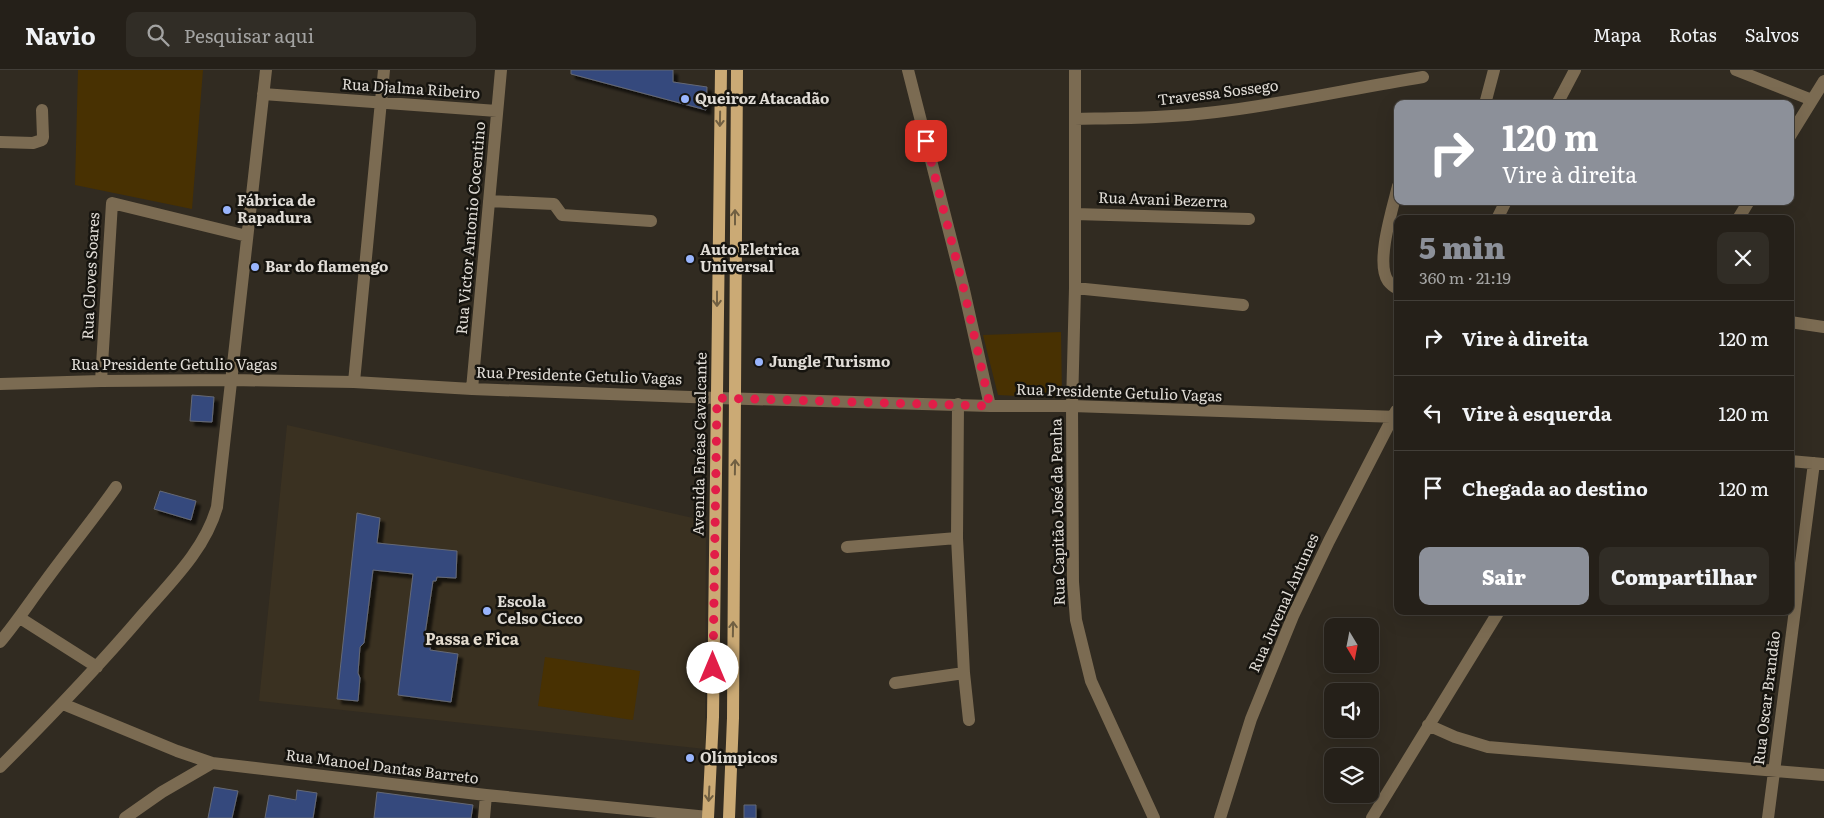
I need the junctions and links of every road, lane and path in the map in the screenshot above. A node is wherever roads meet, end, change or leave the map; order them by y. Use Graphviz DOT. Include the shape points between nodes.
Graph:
graph roads {
  1 [pos="266,70"];
  2 [pos="384,70"];
  3 [pos="501,70"];
  4 [pos="721,70"];
  5 [pos="736,70"];
  6 [pos="908,70"];
  7 [pos="1075,70"];
  8 [pos="1494,70"];
  9 [pos="1575,70"];
  10 [pos="1736,70"];
  11 [pos="1423,77"];
  12 [pos="1824,80"];
  13 [pos="263,94"];
  14 [pos="1486,100"];
  15 [pos="1559,100"];
  16 [pos="1812,100"];
  17 [pos="382,103"];
  18 [pos="42,110"];
  19 [pos="497,111"];
  20 [pos="1075,119"];
  21 [pos="1794,129"];
  22 [pos="0,142"];
  23 [pos="489,201"];
  24 [pos="1394,204"];
  25 [pos="1075,214"];
  26 [pos="1249,219"];
  27 [pos="651,221"];
  28 [pos="248,236"];
  29 [pos="717,256"];
  30 [pos="734,257"];
  31 [pos="1394,286"];
  32 [pos="1075,288"];
  33 [pos="1243,305"];
  34 [pos="1794,323"];
  35 [pos="1824,327"];
  36 [pos="231,380"];
  37 [pos="101,381"];
  38 [pos="354,382"];
  39 [pos="0,384"];
  40 [pos="472,389"];
  41 [pos="717,398"];
  42 [pos="735,398"];
  43 [pos="958,404"];
  44 [pos="990,406"];
  45 [pos="1072,406"];
  46 [pos="1394,414"];
  47 [pos="1394,418"];
  48 [pos="1794,461"];
  49 [pos="1819,463"];
  50 [pos="116,487"];
  51 [pos="716,501"];
  52 [pos="734,502"];
  53 [pos="957,538"];
  54 [pos="847,547"];
  55 [pos="1497,615"];
  56 [pos="20,618"];
  57 [pos="0,642"];
  58 [pos="98,667"];
  59 [pos="964,673"];
  60 [pos="895,683"];
  61 [pos="62,704"];
  62 [pos="713,717"];
  63 [pos="733,718"];
  64 [pos="969,720"];
  65 [pos="1428,725"];
  66 [pos="212,763"];
  67 [pos="0,767"];
  68 [pos="1774,771"];
  69 [pos="1824,774"];
  70 [pos="486,795"];
  71 [pos="125,818"];
  72 [pos="484,818"];
  73 [pos="708,818"];
  74 [pos="729,818"];
  75 [pos="1154,818"];
  76 [pos="1220,818"];
  77 [pos="1372,818"];
  78 [pos="1768,818"];
  1 -- 13 [label="street"];
  2 -- 17 [label="street"];
  3 -- 19 [label="street, Rua Victor Antonio Cocentino"];
  4 -- 29 [label="main road, Avenida Enéas Cavalcante, one-way"];
  30 -- 5 [label="main road, one-way"];
  6 -- 44 [label="street"];
  7 -- 20 [label="street, Rua Capitão José da Penha"];
  8 -- 14 [label="street"];
  9 -- 15 [label="street"];
  10 -- 16 [label="street"];
  11 -- 20 [label="street, Travessa Sossego" via="1216,112"];
  12 -- 16 [label="street"];
  13 -- 17 [label="street, Rua Djalma Ribeiro"];
  13 -- 28 [label="street"];
  16 -- 21 [label="street"];
  17 -- 19 [label="street, Rua Djalma Ribeiro"];
  17 -- 38 [label="street"];
  18 -- 22 [label="street" via="42,140 33,143"];
  19 -- 23 [label="street, Rua Victor Antonio Cocentino"];
  20 -- 25 [label="street, Rua Capitão José da Penha"];
  23 -- 27 [label="street" via="554,204 562,215"];
  23 -- 40 [label="street, Rua Victor Antonio Cocentino"];
  24 -- 31 [label="street" via="1383,253 1386,276"];
  25 -- 26 [label="street, Rua Avani Bezerra"];
  25 -- 32 [label="street, Rua Capitão José da Penha"];
  28 -- 36 [label="street"];
  28 -- 37 [label="street, Rua Cloves Soares" via="112,204"];
  29 -- 30 [label="main road"];
  29 -- 41 [label="main road, Avenida Enéas Cavalcante, one-way"];
  30 -- 42 [label="main road"];
  32 -- 33 [label="street"];
  32 -- 45 [label="street, Rua Capitão José da Penha"];
  34 -- 35 [label="street"];
  36 -- 37 [label="street, Rua Presidente Getulio Vagas"];
  36 -- 38 [label="street, Rua Presidente Getulio Vagas"];
  36 -- 58 [label="street" via="213,521 183,568"];
  37 -- 39 [label="street, Rua Presidente Getulio Vagas"];
  38 -- 40 [label="street, Rua Presidente Getulio Vagas"];
  40 -- 41 [label="street, Rua Presidente Getulio Vagas"];
  41 -- 42 [label="street, Rua Presidente Getulio Vagas"];
  41 -- 51 [label="main road, Avenida Enéas Cavalcante"];
  42 -- 43 [label="street, Rua Presidente Getulio Vagas"];
  52 -- 42 [label="main road, one-way"];
  43 -- 44 [label="street, Rua Presidente Getulio Vagas"];
  43 -- 53 [label="street"];
  44 -- 45 [label="street, Rua Presidente Getulio Vagas"];
  45 -- 46 [label="street, Rua Presidente Getulio Vagas"];
  45 -- 75 [label="street, Rua Capitão José da Penha" via="1076,620 1091,681"];
  47 -- 76 [label="street, Rua Juvenal Antunes" via="1292,616 1251,719"];
  48 -- 49 [label="street"];
  49 -- 68 [label="street, Rua Oscar Brandão"];
  50 -- 56 [label="street"];
  51 -- 52 [label="main road"];
  51 -- 62 [label="main road, Avenida Enéas Cavalcante"];
  63 -- 52 [label="main road, one-way"];
  53 -- 54 [label="street"];
  53 -- 59 [label="street"];
  55 -- 65 [label="street"];
  56 -- 57 [label="street"];
  56 -- 58 [label="street"];
  58 -- 61 [label="street"];
  59 -- 60 [label="street"];
  59 -- 64 [label="street"];
  61 -- 66 [label="street, Rua Manoel Dantas Barreto"];
  61 -- 67 [label="street"];
  62 -- 63 [label="main road"];
  62 -- 73 [label="main road, Avenida Enéas Cavalcante, one-way"];
  63 -- 74 [label="main road"];
  65 -- 68 [label="street" via="1455,738 1488,747"];
  65 -- 77 [label="street"];
  66 -- 70 [label="street, Rua Manoel Dantas Barreto"];
  66 -- 71 [label="street"];
  68 -- 69 [label="street"];
  68 -- 78 [label="street, Rua Oscar Brandão"];
  70 -- 72 [label="street"];
  70 -- 73 [label="street, Rua Manoel Dantas Barreto"];
}
